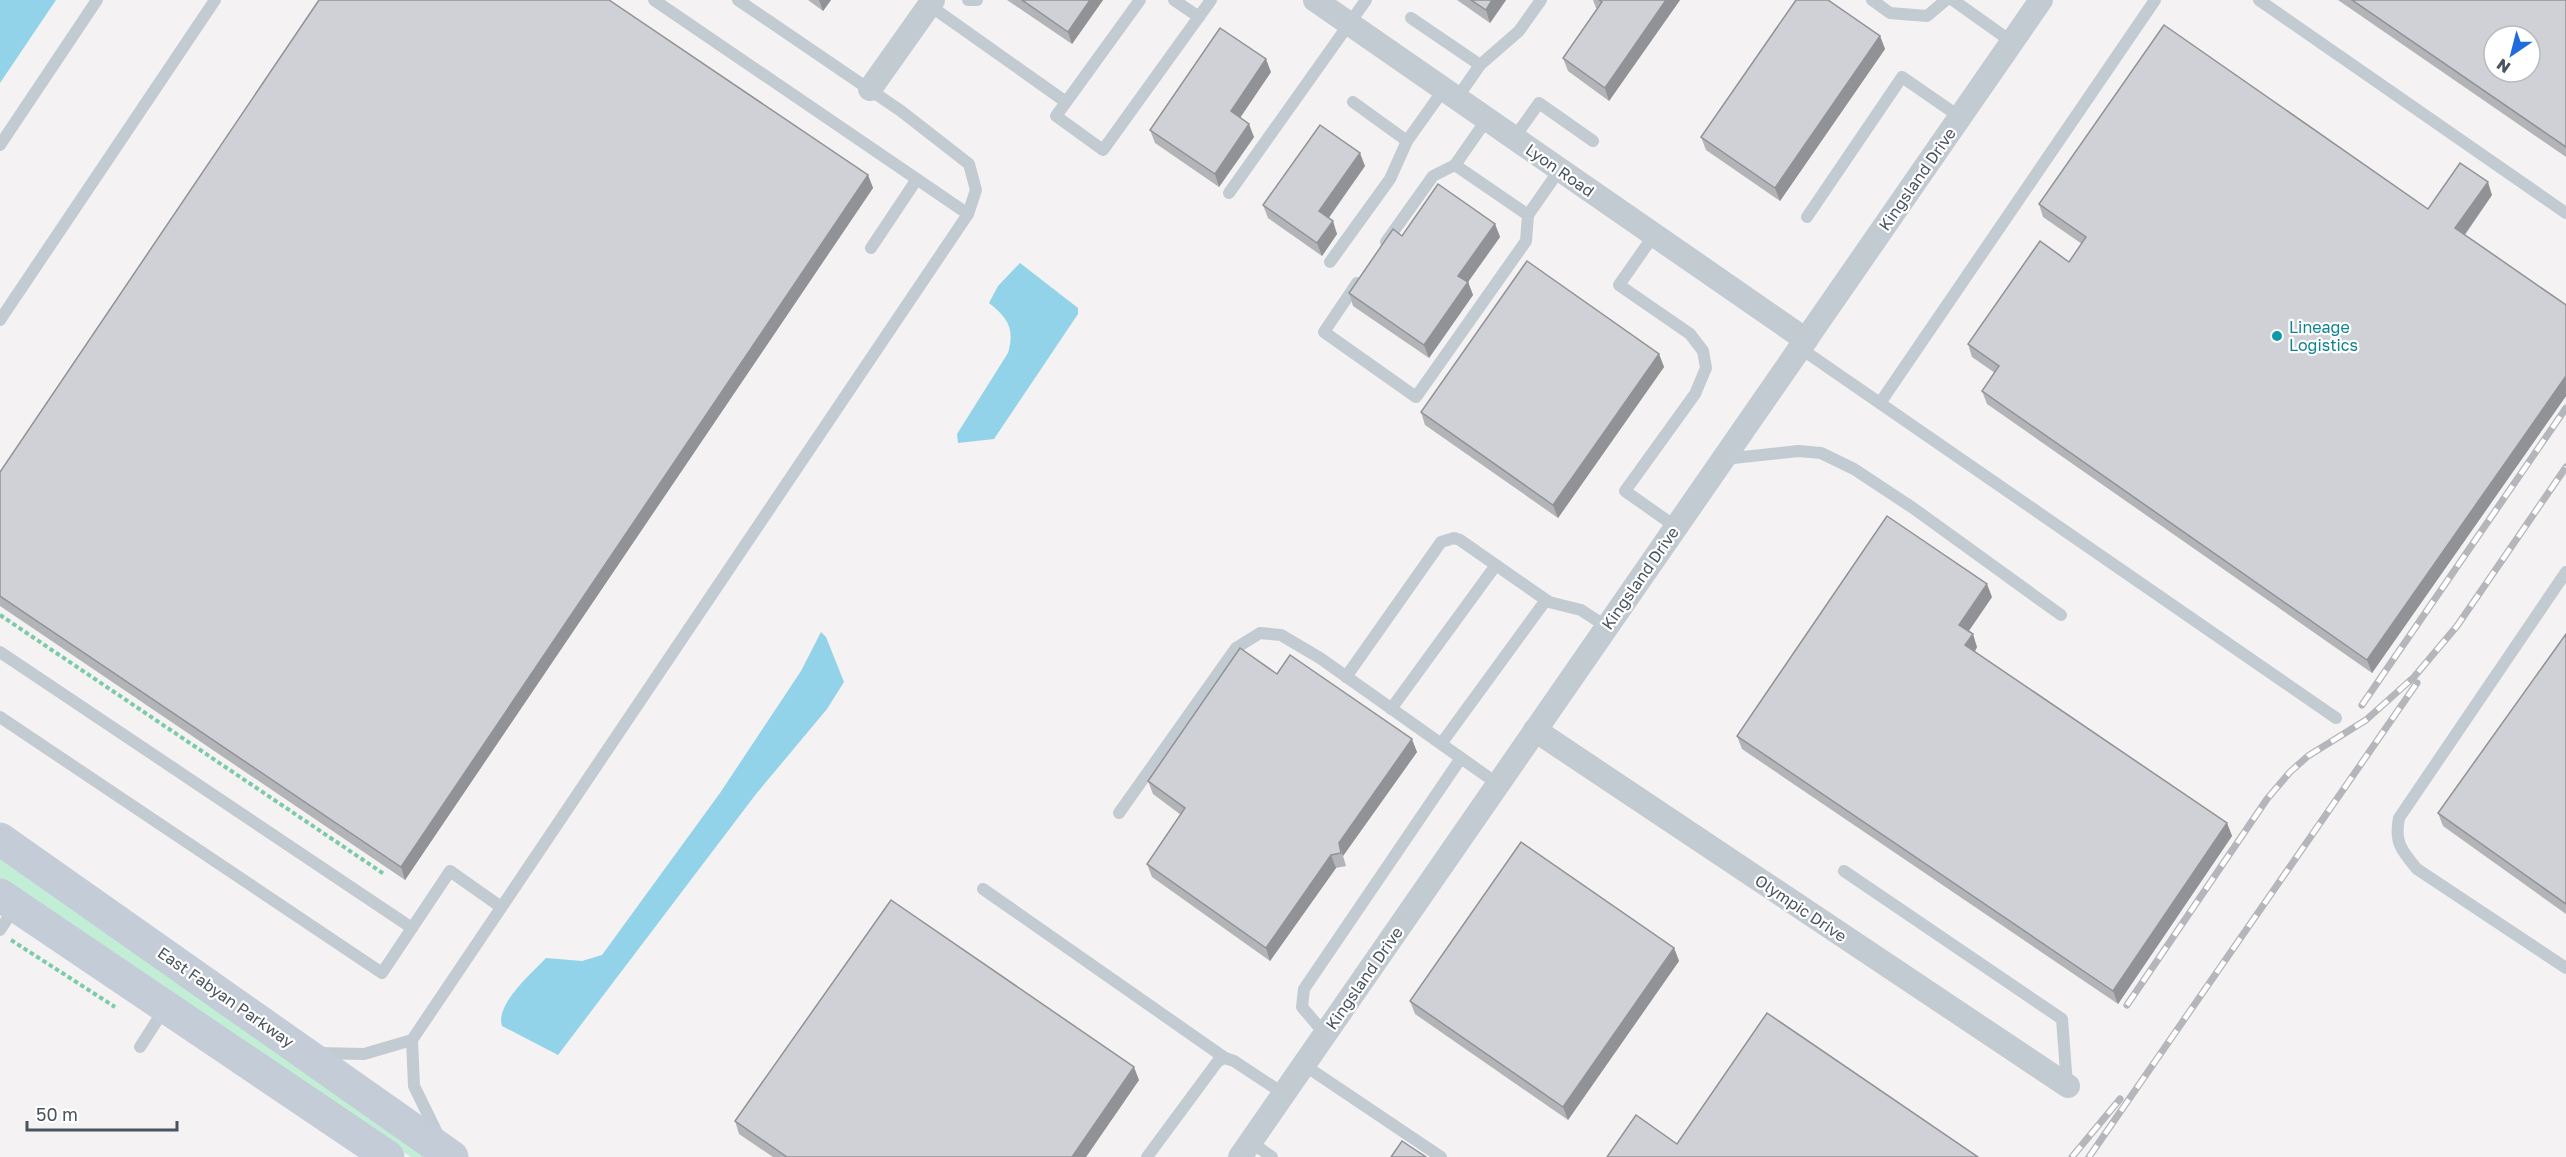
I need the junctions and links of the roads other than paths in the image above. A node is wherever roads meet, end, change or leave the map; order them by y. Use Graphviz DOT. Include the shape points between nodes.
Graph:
graph roads {
  1 [pos="98,0"];
  2 [pos="215,0"];
  3 [pos="654,0"];
  4 [pos="738,0"];
  5 [pos="968,0"];
  6 [pos="977,0"];
  7 [pos="1140,0"];
  8 [pos="1174,0"];
  9 [pos="1211,0"];
  10 [pos="1315,0"];
  11 [pos="1366,0"];
  12 [pos="1541,0"];
  13 [pos="1872,0"];
  14 [pos="1946,0"];
  15 [pos="1953,0"];
  16 [pos="2041,0"];
  17 [pos="2155,0"];
  18 [pos="2259,0"];
  19 [pos="931,3"];
  20 [pos="1199,17"];
  21 [pos="1411,18"];
  22 [pos="1349,24"];
  23 [pos="2012,42"];
  24 [pos="1480,65"];
  25 [pos="870,89"];
  26 [pos="1450,94"];
  27 [pos="1066,102"];
  28 [pos="1353,102"];
  29 [pos="1960,117"];
  30 [pos="1487,119"];
  31 [pos="1514,138"];
  32 [pos="1407,141"];
  33 [pos="1593,141"];
  34 [pos="0,145"];
  35 [pos="1455,165"];
  36 [pos="1560,169"];
  37 [pos="918,179"];
  38 [pos="1229,193"];
  39 [pos="2566,213"];
  40 [pos="968,214"];
  41 [pos="1528,215"];
  42 [pos="1807,217"];
  43 [pos="1654,235"];
  44 [pos="871,248"];
  45 [pos="1378,254"];
  46 [pos="1330,262"];
  47 [pos="1365,273"];
  48 [pos="0,320"];
  49 [pos="1803,344"];
  50 [pos="1880,403"];
  51 [pos="1723,459"];
  52 [pos="1676,527"];
  53 [pos="1496,565"];
  54 [pos="2566,572"];
  55 [pos="1546,600"];
  56 [pos="2061,615"];
  57 [pos="1607,627"];
  58 [pos="0,652"];
  59 [pos="1346,677"];
  60 [pos="1392,709"];
  61 [pos="0,717"];
  62 [pos="2336,718"];
  63 [pos="1535,730"];
  64 [pos="1441,744"];
  65 [pos="1461,758"];
  66 [pos="1498,784"];
  67 [pos="1119,813"];
  68 [pos="0,839"];
  69 [pos="1844,871"];
  70 [pos="983,889"];
  71 [pos="501,907"];
  72 [pos="5,910"];
  73 [pos="412,928"];
  74 [pos="2566,968"];
  75 [pos="166,1007"];
  76 [pos="1325,1034"];
  77 [pos="412,1040"];
  78 [pos="140,1047"];
  79 [pos="303,1052"];
  80 [pos="1225,1058"];
  81 [pos="1304,1065"];
  82 [pos="2068,1086"];
  83 [pos="1284,1094"];
  84 [pos="1245,1150"];
  85 [pos="451,1156"];
  86 [pos="388,1157"];
  87 [pos="1147,1157"];
  88 [pos="1272,1157"];
  89 [pos="1441,1157"];
  1 -- 34 [label="lane"];
  2 -- 48 [label="lane"];
  3 -- 37 [label="lane"];
  4 -- 25 [label="lane"];
  5 -- 6 [label="lane"];
  7 -- 27 [label="lane"];
  8 -- 20 [label="lane"];
  9 -- 20 [label="lane"];
  10 -- 22 [label="street, Lyon Road"];
  11 -- 22 [label="lane"];
  12 -- 24 [label="lane" via="1519,31"];
  13 -- 14 [label="lane" via="1890,13 1927,16"];
  15 -- 23 [label="lane"];
  16 -- 23 [label="street, Kingsland Drive"];
  17 -- 50 [label="lane"];
  18 -- 39 [label="lane"];
  19 -- 25 [label="street"];
  19 -- 27 [label="lane"];
  20 -- 27 [label="lane" via="1103,150 1056,116"];
  21 -- 24 [label="lane"];
  22 -- 26 [label="street, Lyon Road"];
  22 -- 38 [label="lane"];
  23 -- 29 [label="street, Kingsland Drive"];
  24 -- 26 [label="lane"];
  25 -- 40 [label="lane" via="969,164 976,190"];
  26 -- 30 [label="street, Lyon Road"];
  26 -- 32 [label="lane"];
  28 -- 32 [label="lane"];
  29 -- 42 [label="lane" via="1902,77"];
  29 -- 49 [label="street, Kingsland Drive"];
  30 -- 31 [label="street, Lyon Road"];
  30 -- 35 [label="lane"];
  31 -- 33 [label="lane" via="1539,103"];
  31 -- 36 [label="street, Lyon Road"];
  32 -- 46 [label="lane" via="1390,178"];
  35 -- 41 [label="lane"];
  35 -- 45 [label="lane" via="1433,176"];
  36 -- 41 [label="lane"];
  36 -- 43 [label="street, Lyon Road"];
  37 -- 40 [label="lane"];
  37 -- 44 [label="lane"];
  40 -- 71 [label="lane"];
  41 -- 47 [label="lane" via="1526,241 1416,397 1323,332"];
  43 -- 49 [label="street, Lyon Road"];
  43 -- 52 [label="lane" via="1619,285 1690,334 1703,351 1706,368 1695,394 1625,491"];
  49 -- 50 [label="lane"];
  49 -- 51 [label="street, Kingsland Drive"];
  50 -- 62 [label="lane"];
  51 -- 52 [label="street, Kingsland Drive"];
  51 -- 56 [label="lane" via="1798,451 1821,453 1913,507"];
  52 -- 57 [label="street, Kingsland Drive"];
  53 -- 55 [label="lane"];
  53 -- 59 [label="lane" via="1454,538 1441,542"];
  53 -- 60 [label="lane"];
  54 -- 74 [label="lane" via="2399,818 2396,834 2401,850 2417,869"];
  55 -- 57 [label="lane" via="1581,610"];
  55 -- 64 [label="lane"];
  57 -- 63 [label="street, Kingsland Drive"];
  58 -- 73 [label="lane"];
  59 -- 60 [label="lane"];
  59 -- 67 [label="lane" via="1281,635 1260,633 1236,648"];
  60 -- 64 [label="lane"];
  61 -- 73 [label="lane" via="382,972"];
  63 -- 66 [label="street, Kingsland Drive"];
  63 -- 82 [label="street, Olympic Drive"];
  64 -- 65 [label="lane"];
  65 -- 66 [label="lane"];
  65 -- 76 [label="lane" via="1304,989 1302,1007"];
  66 -- 76 [label="street, Kingsland Drive"];
  68 -- 79 [label="main road, East Fabyan Parkway"];
  69 -- 82 [label="lane" via="2062,1019"];
  70 -- 80 [label="lane"];
  71 -- 73 [label="lane" via="450,871"];
  71 -- 77 [label="lane"];
  72 -- 75 [label="main road"];
  75 -- 78 [label="lane"];
  75 -- 86 [label="main road"];
  76 -- 81 [label="street, Kingsland Drive"];
  77 -- 79 [label="lane" via="363,1054"];
  77 -- 85 [label="lane" via="414,1086"];
  79 -- 85 [label="main road, East Fabyan Parkway"];
  80 -- 83 [label="lane"];
  80 -- 87 [label="lane" via="1210,1069"];
  81 -- 83 [label="street, Kingsland Drive"];
  81 -- 89 [label="lane"];
  83 -- 84 [label="street, Kingsland Drive"];
  84 -- 88 [label="lane"];
}
